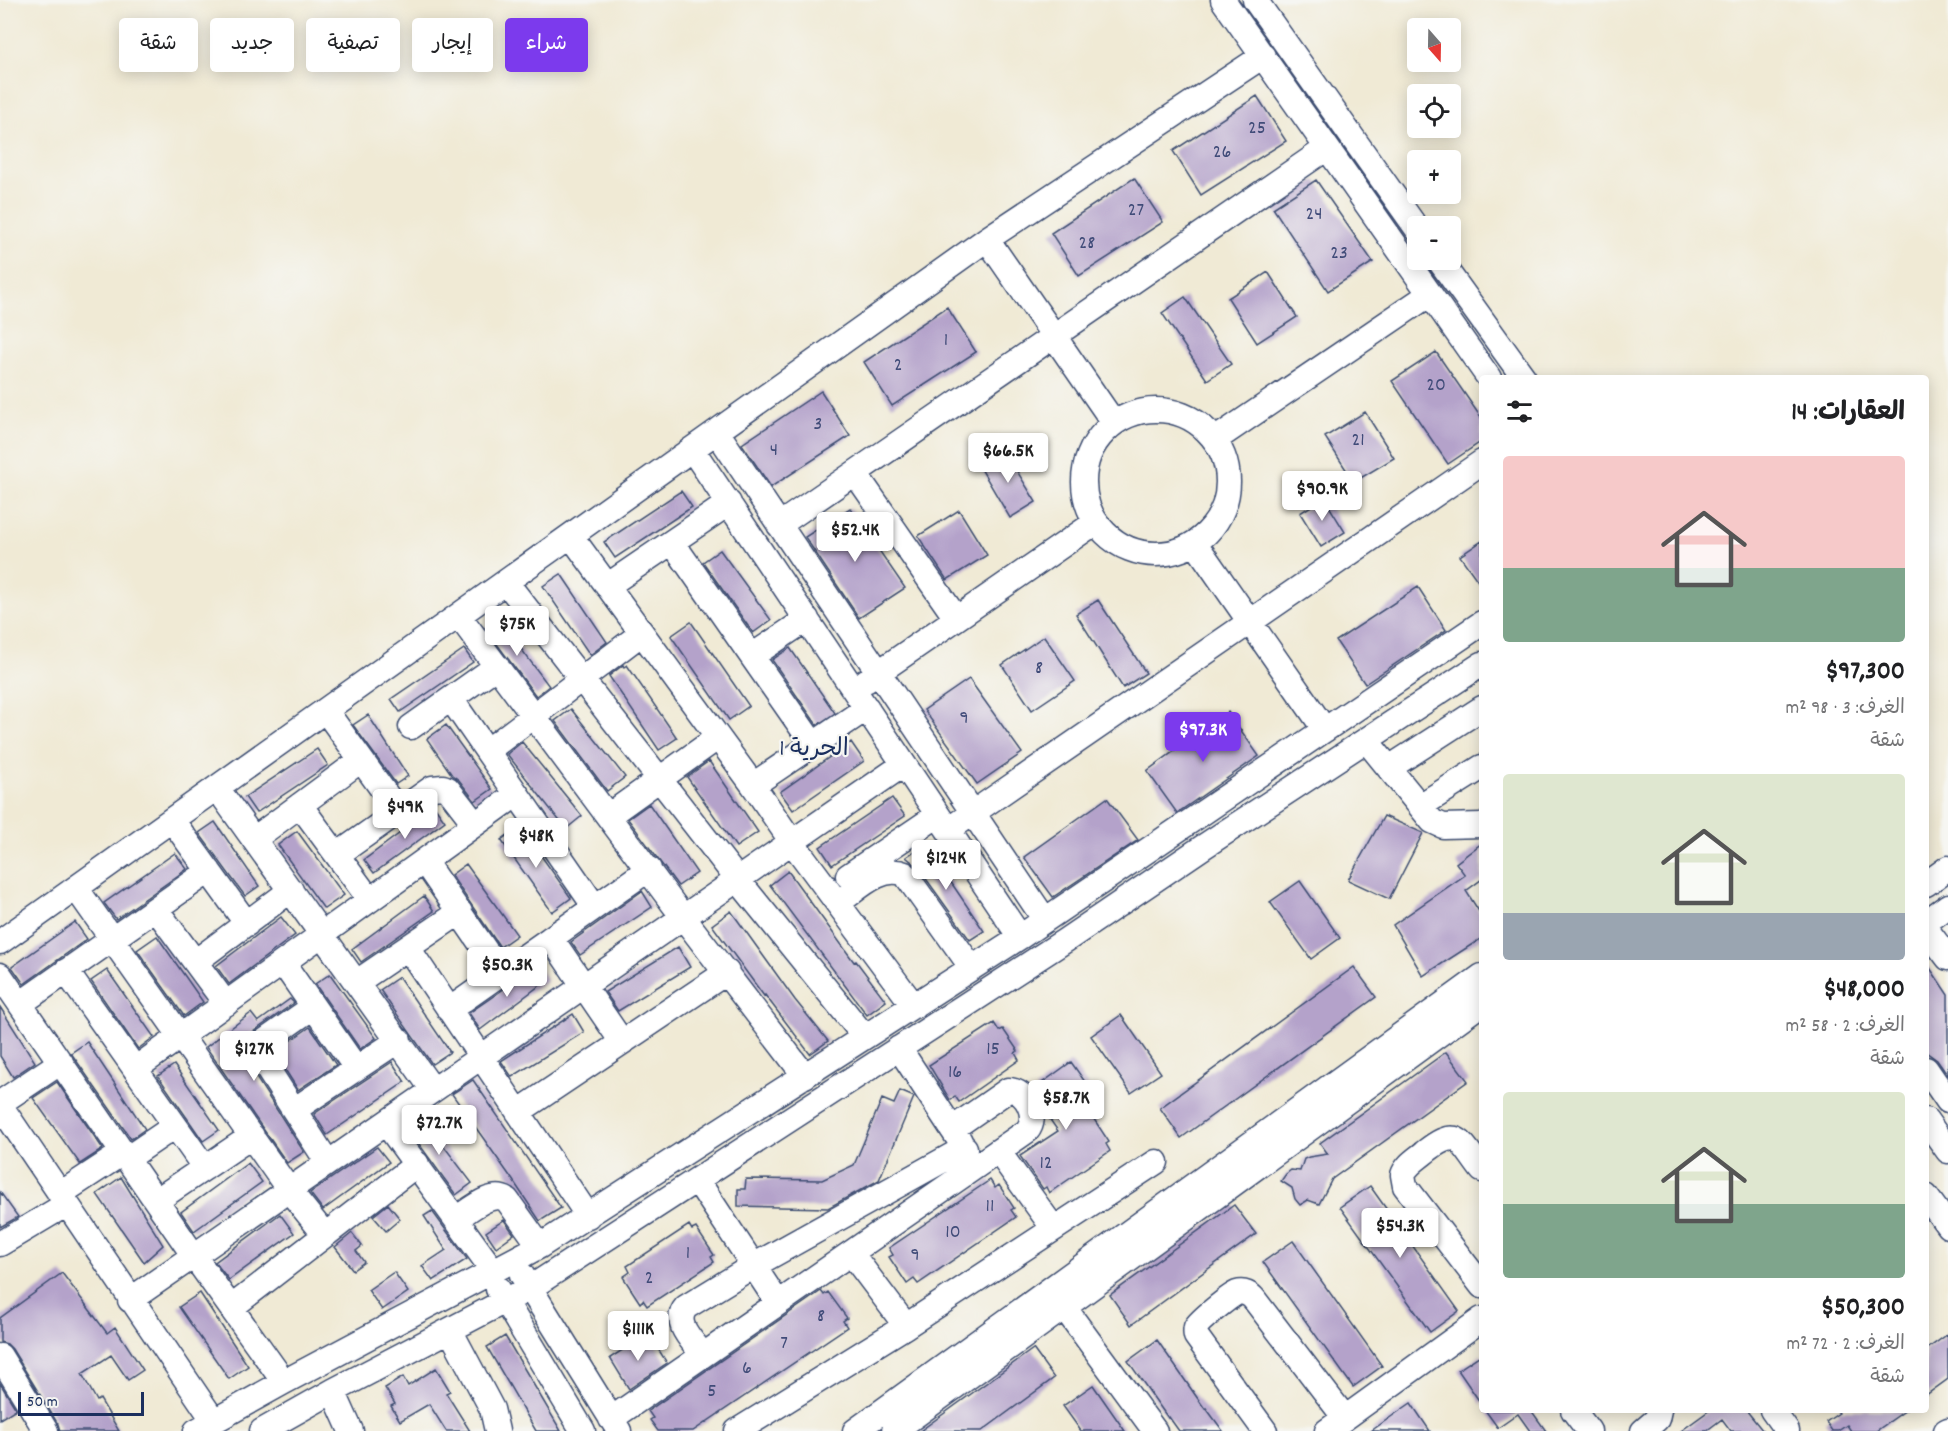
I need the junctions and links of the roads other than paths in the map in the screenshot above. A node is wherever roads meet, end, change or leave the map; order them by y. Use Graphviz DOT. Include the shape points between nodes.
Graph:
graph roads {
  1 [pos="1223,0"];
  2 [pos="1255,0"];
  3 [pos="1263,56"];
  4 [pos="1327,148"];
  5 [pos="1408,216"];
  6 [pos="987,239"];
  7 [pos="1446,270"];
  8 [pos="1430,294"];
  9 [pos="1054,336"];
  10 [pos="1487,375"];
  11 [pos="1522,375"];
  12 [pos="1114,423"];
  13 [pos="717,432"];
  14 [pos="1216,440"];
  15 [pos="692,449"];
  16 [pos="1479,464"];
  17 [pos="855,473"];
  18 [pos="729,503"];
  19 [pos="1095,522"];
  20 [pos="779,525"];
  21 [pos="571,536"];
  22 [pos="672,542"];
  23 [pos="1195,543"];
  24 [pos="506,582"];
  25 [pos="608,586"];
  26 [pos="459,615"];
  27 [pos="956,618"];
  28 [pos="807,619"];
  29 [pos="1249,622"];
  30 [pos="1479,625"];
  31 [pos="642,633"];
  32 [pos="752,656"];
  33 [pos="497,666"];
  34 [pos="1479,666"];
  35 [pos="878,672"];
  36 [pos="582,679"];
  37 [pos="451,699"];
  38 [pos="860,699"];
  39 [pos="1479,710"];
  40 [pos="326,711"];
  41 [pos="534,716"];
  42 [pos="411,727"];
  43 [pos="1325,730"];
  44 [pos="717,738"];
  45 [pos="1366,740"];
  46 [pos="813,744"];
  47 [pos="487,751"];
  48 [pos="361,760"];
  49 [pos="903,765"];
  50 [pos="1389,768"];
  51 [pos="1479,769"];
  52 [pos="660,779"];
  53 [pos="753,785"];
  54 [pos="217,788"];
  55 [pos="517,794"];
  56 [pos="300,805"];
  57 [pos="1420,806"];
  58 [pos="398,811"];
  59 [pos="972,813"];
  60 [pos="608,816"];
  61 [pos="172,820"];
  62 [pos="943,822"];
  63 [pos="475,824"];
  64 [pos="1479,825"];
  65 [pos="254,839"];
  66 [pos="792,842"];
  67 [pos="337,855"];
  68 [pos="424,861"];
  69 [pos="876,867"];
  70 [pos="1948,868"];
  71 [pos="649,869"];
  72 [pos="209,871"];
  73 [pos="738,880"];
  74 [pos="1929,882"];
  75 [pos="76,888"];
  76 [pos="291,890"];
  77 [pos="834,896"];
  78 [pos="370,900"];
  79 [pos="1948,906"];
  80 [pos="595,907"];
  81 [pos="156,909"];
  82 [pos="460,912"];
  83 [pos="683,917"];
  84 [pos="1045,920"];
  85 [pos="1929,920"];
  86 [pos="247,924"];
  87 [pos="1929,933"];
  88 [pos="323,934"];
  89 [pos="1020,937"];
  90 [pos="551,938"];
  91 [pos="112,939"];
  92 [pos="0,942"];
  93 [pos="408,948"];
  94 [pos="1948,958"];
  95 [pos="195,962"];
  96 [pos="283,963"];
  97 [pos="972,968"];
  98 [pos="66,971"];
  99 [pos="727,972"];
  100 [pos="501,973"];
  101 [pos="0,975"];
  102 [pos="1479,978"];
  103 [pos="357,982"];
  104 [pos="583,987"];
  105 [pos="20,1004"];
  106 [pos="226,1004"];
  107 [pos="313,1006"];
  108 [pos="914,1006"];
  109 [pos="449,1010"];
  110 [pos="1479,1010"];
  111 [pos="181,1036"];
  112 [pos="865,1037"];
  113 [pos="399,1040"];
  114 [pos="622,1042"];
  115 [pos="900,1048"];
  116 [pos="480,1058"];
  117 [pos="61,1062"];
  118 [pos="357,1068"];
  119 [pos="135,1069"];
  120 [pos="1929,1073"];
  121 [pos="805,1076"];
  122 [pos="433,1090"];
  123 [pos="1948,1101"];
  124 [pos="0,1104"];
  125 [pos="294,1110"];
  126 [pos="518,1112"];
  127 [pos="386,1123"];
  128 [pos="1929,1124"];
  129 [pos="175,1126"];
  130 [pos="252,1136"];
  131 [pos="964,1147"];
  132 [pos="998,1151"];
  133 [pos="1948,1151"];
  134 [pos="126,1155"];
  135 [pos="1156,1162"];
  136 [pos="328,1163"];
  137 [pos="417,1164"];
  138 [pos="1479,1166"];
  139 [pos="205,1168"];
  140 [pos="697,1180"];
  141 [pos="289,1190"];
  142 [pos="64,1199"];
  143 [pos="157,1200"];
  144 [pos="1929,1200"];
  145 [pos="588,1216"];
  146 [pos="456,1219"];
  147 [pos="1948,1226"];
  148 [pos="1054,1229"];
  149 [pos="325,1235"];
  150 [pos="0,1244"];
  151 [pos="540,1246"];
  152 [pos="851,1252"];
  153 [pos="194,1256"];
  154 [pos="753,1266"];
  155 [pos="499,1269"];
  156 [pos="1479,1282"];
  157 [pos="530,1288"];
  158 [pos="130,1300"];
  159 [pos="505,1301"];
  160 [pos="778,1303"];
  161 [pos="232,1307"];
  162 [pos="1064,1307"];
  163 [pos="1479,1321"];
  164 [pos="906,1326"];
  165 [pos="556,1328"];
  166 [pos="450,1330"];
  167 [pos="1479,1341"];
  168 [pos="531,1344"];
  169 [pos="703,1355"];
  170 [pos="0,1356"];
  171 [pos="284,1382"];
  172 [pos="333,1391"];
  173 [pos="1575,1413"];
  174 [pos="1658,1413"];
  175 [pos="1774,1413"];
  176 [pos="615,1425"];
  177 [pos="205,1426"];
  178 [pos="1342,1427"];
  179 [pos="36,1428"];
  180 [pos="262,1431"];
  181 [pos="351,1431"];
  182 [pos="497,1431"];
  183 [pos="583,1431"];
  184 [pos="737,1431"];
  185 [pos="855,1431"];
  186 [pos="894,1431"];
  187 [pos="1155,1431"];
  188 [pos="1265,1431"];
  189 [pos="1589,1431"];
  190 [pos="1643,1431"];
  191 [pos="1787,1431"];
  1 -- 3 [label="street"];
  2 -- 5 [label="street"];
  3 -- 4 [label="street"];
  3 -- 6 [label="street"];
  4 -- 8 [label="street"];
  4 -- 9 [label="street"];
  6 -- 9 [label="street"];
  6 -- 13 [label="street"];
  7 -- 11 [label="street"];
  8 -- 10 [label="street"];
  8 -- 14 [label="street"];
  9 -- 12 [label="street"];
  9 -- 17 [label="street"];
  12 -- 14 [label="street" via="1135,412 1157,409 1180,413 1200,423"];
  12 -- 19 [label="street" via="1098,438 1088,458 1086,501"];
  13 -- 15 [label="street"];
  13 -- 20 [label="street"];
  14 -- 23 [label="street" via="1226,461 1229,484 1224,507 1212,528"];
  15 -- 18 [label="street"];
  15 -- 21 [label="street"];
  16 -- 29 [label="street"];
  17 -- 20 [label="street"];
  17 -- 27 [label="street"];
  18 -- 22 [label="street"];
  18 -- 28 [label="street"];
  19 -- 23 [label="street" via="1130,549 1152,554 1174,552"];
  19 -- 27 [label="street"];
  20 -- 35 [label="street"];
  21 -- 24 [label="street"];
  21 -- 25 [label="street"];
  22 -- 25 [label="street"];
  22 -- 32 [label="street"];
  23 -- 29 [label="street"];
  24 -- 26 [label="street"];
  24 -- 36 [label="street"];
  25 -- 31 [label="street"];
  26 -- 33 [label="street"];
  26 -- 40 [label="street"];
  27 -- 35 [label="street"];
  28 -- 32 [label="street"];
  28 -- 38 [label="street"];
  29 -- 43 [label="street"];
  29 -- 59 [label="street"];
  30 -- 43 [label="street"];
  31 -- 36 [label="street"];
  31 -- 44 [label="street"];
  32 -- 46 [label="street"];
  33 -- 37 [label="street"];
  33 -- 41 [label="street"];
  34 -- 45 [label="street"];
  35 -- 38 [label="street"];
  35 -- 59 [label="street"];
  36 -- 41 [label="street"];
  36 -- 52 [label="street"];
  37 -- 42 [label="street"];
  37 -- 47 [label="street"];
  38 -- 46 [label="street"];
  38 -- 49 [label="street"];
  39 -- 50 [label="street"];
  40 -- 48 [label="street"];
  40 -- 54 [label="street"];
  41 -- 47 [label="street"];
  41 -- 60 [label="street"];
  43 -- 84 [label="street"];
  44 -- 52 [label="street"];
  44 -- 53 [label="street"];
  45 -- 50 [label="street"];
  45 -- 115 [label="street"];
  46 -- 53 [label="street"];
  47 -- 55 [label="street"];
  48 -- 56 [label="street"];
  48 -- 58 [label="street"];
  49 -- 62 [label="street"];
  49 -- 66 [label="street"];
  50 -- 57 [label="street"];
  51 -- 57 [label="street"];
  52 -- 60 [label="street"];
  52 -- 73 [label="street"];
  53 -- 66 [label="street"];
  54 -- 61 [label="street"];
  54 -- 65 [label="street"];
  55 -- 63 [label="street"];
  55 -- 80 [label="street"];
  56 -- 65 [label="street"];
  56 -- 67 [label="street"];
  57 -- 64 [label="street" via="1437,825"];
  58 -- 63 [label="street" via="426,791 443,787"];
  58 -- 67 [label="street"];
  59 -- 62 [label="street"];
  59 -- 84 [label="street"];
  60 -- 71 [label="street"];
  61 -- 72 [label="street"];
  61 -- 75 [label="street"];
  62 -- 69 [label="street"];
  62 -- 89 [label="street"];
  63 -- 68 [label="street"];
  65 -- 76 [label="street"];
  66 -- 73 [label="street"];
  66 -- 77 [label="street"];
  67 -- 78 [label="street"];
  68 -- 78 [label="street"];
  68 -- 82 [label="street"];
  69 -- 77 [label="street"];
  69 -- 97 [label="street" via="910,878"];
  70 -- 74 [label="street"];
  71 -- 80 [label="street"];
  71 -- 83 [label="street"];
  72 -- 81 [label="street"];
  72 -- 86 [label="street"];
  73 -- 83 [label="street"];
  73 -- 112 [label="street"];
  75 -- 91 [label="street"];
  75 -- 92 [label="street"];
  76 -- 86 [label="street"];
  76 -- 88 [label="street"];
  77 -- 108 [label="street"];
  78 -- 88 [label="street"];
  79 -- 85 [label="street"];
  80 -- 90 [label="street"];
  81 -- 91 [label="street"];
  81 -- 95 [label="street"];
  82 -- 93 [label="street"];
  82 -- 100 [label="street"];
  83 -- 99 [label="street"];
  83 -- 104 [label="street"];
  84 -- 89 [label="street"];
  86 -- 95 [label="street"];
  87 -- 94 [label="street"];
  88 -- 96 [label="street"];
  88 -- 103 [label="street"];
  89 -- 97 [label="street"];
  90 -- 100 [label="street"];
  90 -- 104 [label="street"];
  91 -- 98 [label="street"];
  91 -- 111 [label="street"];
  93 -- 103 [label="street"];
  93 -- 109 [label="street"];
  95 -- 106 [label="street"];
  96 -- 106 [label="street"];
  96 -- 107 [label="street"];
  97 -- 108 [label="street"];
  98 -- 105 [label="street"];
  98 -- 119 [label="street"];
  99 -- 114 [label="street"];
  99 -- 121 [label="street"];
  100 -- 109 [label="street"];
  101 -- 105 [label="street"];
  102 -- 185 [label="street"];
  103 -- 113 [label="street"];
  104 -- 114 [label="street"];
  104 -- 116 [label="street"];
  105 -- 117 [label="street"];
  106 -- 111 [label="street"];
  107 -- 118 [label="street"];
  107 -- 125 [label="street" via="256,1048 256,1054"];
  108 -- 112 [label="street"];
  109 -- 116 [label="street"];
  110 -- 162 [label="street"];
  111 -- 119 [label="street"];
  111 -- 130 [label="street"];
  112 -- 121 [label="street"];
  113 -- 118 [label="street"];
  113 -- 122 [label="street"];
  114 -- 126 [label="street"];
  115 -- 131 [label="street"];
  115 -- 140 [label="street"];
  116 -- 122 [label="street"];
  116 -- 126 [label="street"];
  117 -- 124 [label="street"];
  117 -- 134 [label="street"];
  118 -- 125 [label="street"];
  119 -- 129 [label="street"];
  120 -- 123 [label="street"];
  121 -- 145 [label="street"];
  122 -- 127 [label="street"];
  124 -- 142 [label="street"];
  125 -- 136 [label="street"];
  126 -- 145 [label="street"];
  127 -- 136 [label="street"];
  127 -- 137 [label="street"];
  128 -- 133 [label="street"];
  129 -- 134 [label="street"];
  129 -- 139 [label="street"];
  130 -- 139 [label="street"];
  130 -- 141 [label="street"];
  131 -- 132 [label="street"];
  131 -- 132 [label="street" via="1005,1091 1015,1090 1032,1111 1032,1122 1027,1131"];
  131 -- 152 [label="street"];
  131 -- 154 [label="street"];
  132 -- 148 [label="street"];
  134 -- 142 [label="street"];
  134 -- 143 [label="street"];
  135 -- 148 [label="street"];
  136 -- 141 [label="street"];
  137 -- 146 [label="street"];
  137 -- 149 [label="street"];
  138 -- 156 [label="street" via="1462,1143 1448,1137 1402,1175 1408,1190"];
  139 -- 143 [label="street"];
  140 -- 154 [label="street"];
  140 -- 157 [label="street"];
  141 -- 149 [label="street"];
  141 -- 153 [label="street"];
  142 -- 150 [label="street"];
  142 -- 158 [label="street"];
  143 -- 153 [label="street"];
  144 -- 147 [label="street"];
  145 -- 151 [label="street"];
  146 -- 151 [label="street" via="492,1197 502,1197"];
  146 -- 155 [label="street"];
  148 -- 164 [label="street"];
  149 -- 161 [label="street"];
  151 -- 155 [label="street"];
  152 -- 160 [label="street"];
  152 -- 164 [label="street"];
  153 -- 158 [label="street"];
  153 -- 161 [label="street"];
  154 -- 160 [label="street"];
  154 -- 169 [label="street" via="682,1311 681,1325"];
  155 -- 157 [label="street"];
  155 -- 159 [label="street"];
  155 -- 171 [label="street"];
  157 -- 159 [label="street"];
  157 -- 165 [label="street"];
  158 -- 177 [label="street"];
  159 -- 166 [label="street"];
  159 -- 168 [label="street"];
  160 -- 169 [label="street"];
  161 -- 171 [label="street"];
  162 -- 186 [label="street"];
  162 -- 187 [label="street"];
  163 -- 178 [label="street"];
  164 -- 184 [label="street"];
  165 -- 168 [label="street"];
  165 -- 176 [label="street"];
  166 -- 172 [label="street"];
  166 -- 182 [label="street" via="492,1409"];
  167 -- 178 [label="street"];
  168 -- 183 [label="street"];
  169 -- 176 [label="street"];
  170 -- 179 [label="street"];
  171 -- 177 [label="street"];
  172 -- 180 [label="street"];
  172 -- 181 [label="street"];
  173 -- 189 [label="street"];
  174 -- 190 [label="street"];
  175 -- 191 [label="street"];
  178 -- 188 [label="street" via="1251,1295 1240,1293 1200,1322 1195,1331"];
}
